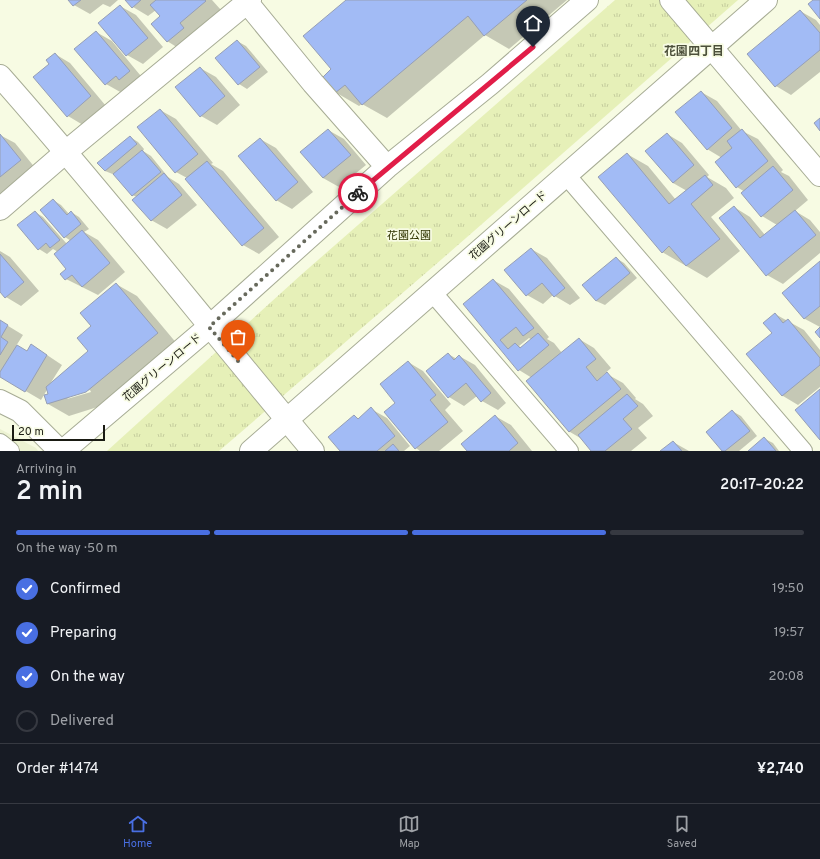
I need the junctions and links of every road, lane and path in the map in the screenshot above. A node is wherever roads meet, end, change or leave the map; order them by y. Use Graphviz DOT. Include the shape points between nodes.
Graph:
graph roads {
  1 [pos="587,0"];
  2 [pos="671,0"];
  3 [pos="766,0"];
  4 [pos="247,1"];
  5 [pos="711,48"];
  6 [pos="0,76"];
  7 [pos="67,151"];
  8 [pos="388,167"];
  9 [pos="566,175"];
  10 [pos="820,175"];
  11 [pos="0,209"];
  12 [pos="432,292"];
  13 [pos="209,327"];
  14 [pos="0,401"];
  15 [pos="287,420"];
  16 [pos="0,443"];
  17 [pos="10,451"];
  18 [pos="62,451"];
  19 [pos="251,451"];
  20 [pos="313,451"];
  21 [pos="569,451"];
  22 [pos="803,451"];
  1 -- 8 [label="street, 花園グリーンロード"];
  2 -- 5 [label="street"];
  3 -- 5 [label="street, 花園グリーンロード"];
  4 -- 7 [label="street"];
  4 -- 8 [label="street" via="313,83"];
  5 -- 9 [label="street, 花園グリーンロード"];
  5 -- 10 [label="street"];
  6 -- 7 [label="street"];
  7 -- 11 [label="street"];
  7 -- 13 [label="street"];
  8 -- 13 [label="street, 花園グリーンロード"];
  9 -- 12 [label="street, 花園グリーンロード"];
  9 -- 22 [label="lane"];
  12 -- 15 [label="street, 花園グリーンロード"];
  12 -- 21 [label="lane"];
  13 -- 15 [label="street"];
  13 -- 18 [label="street, 花園グリーンロード"];
  14 -- 18 [label="street" via="20,411"];
  15 -- 19 [label="street, 花園グリーンロード"];
  15 -- 20 [label="street"];
  16 -- 17 [label="lane"];
}
